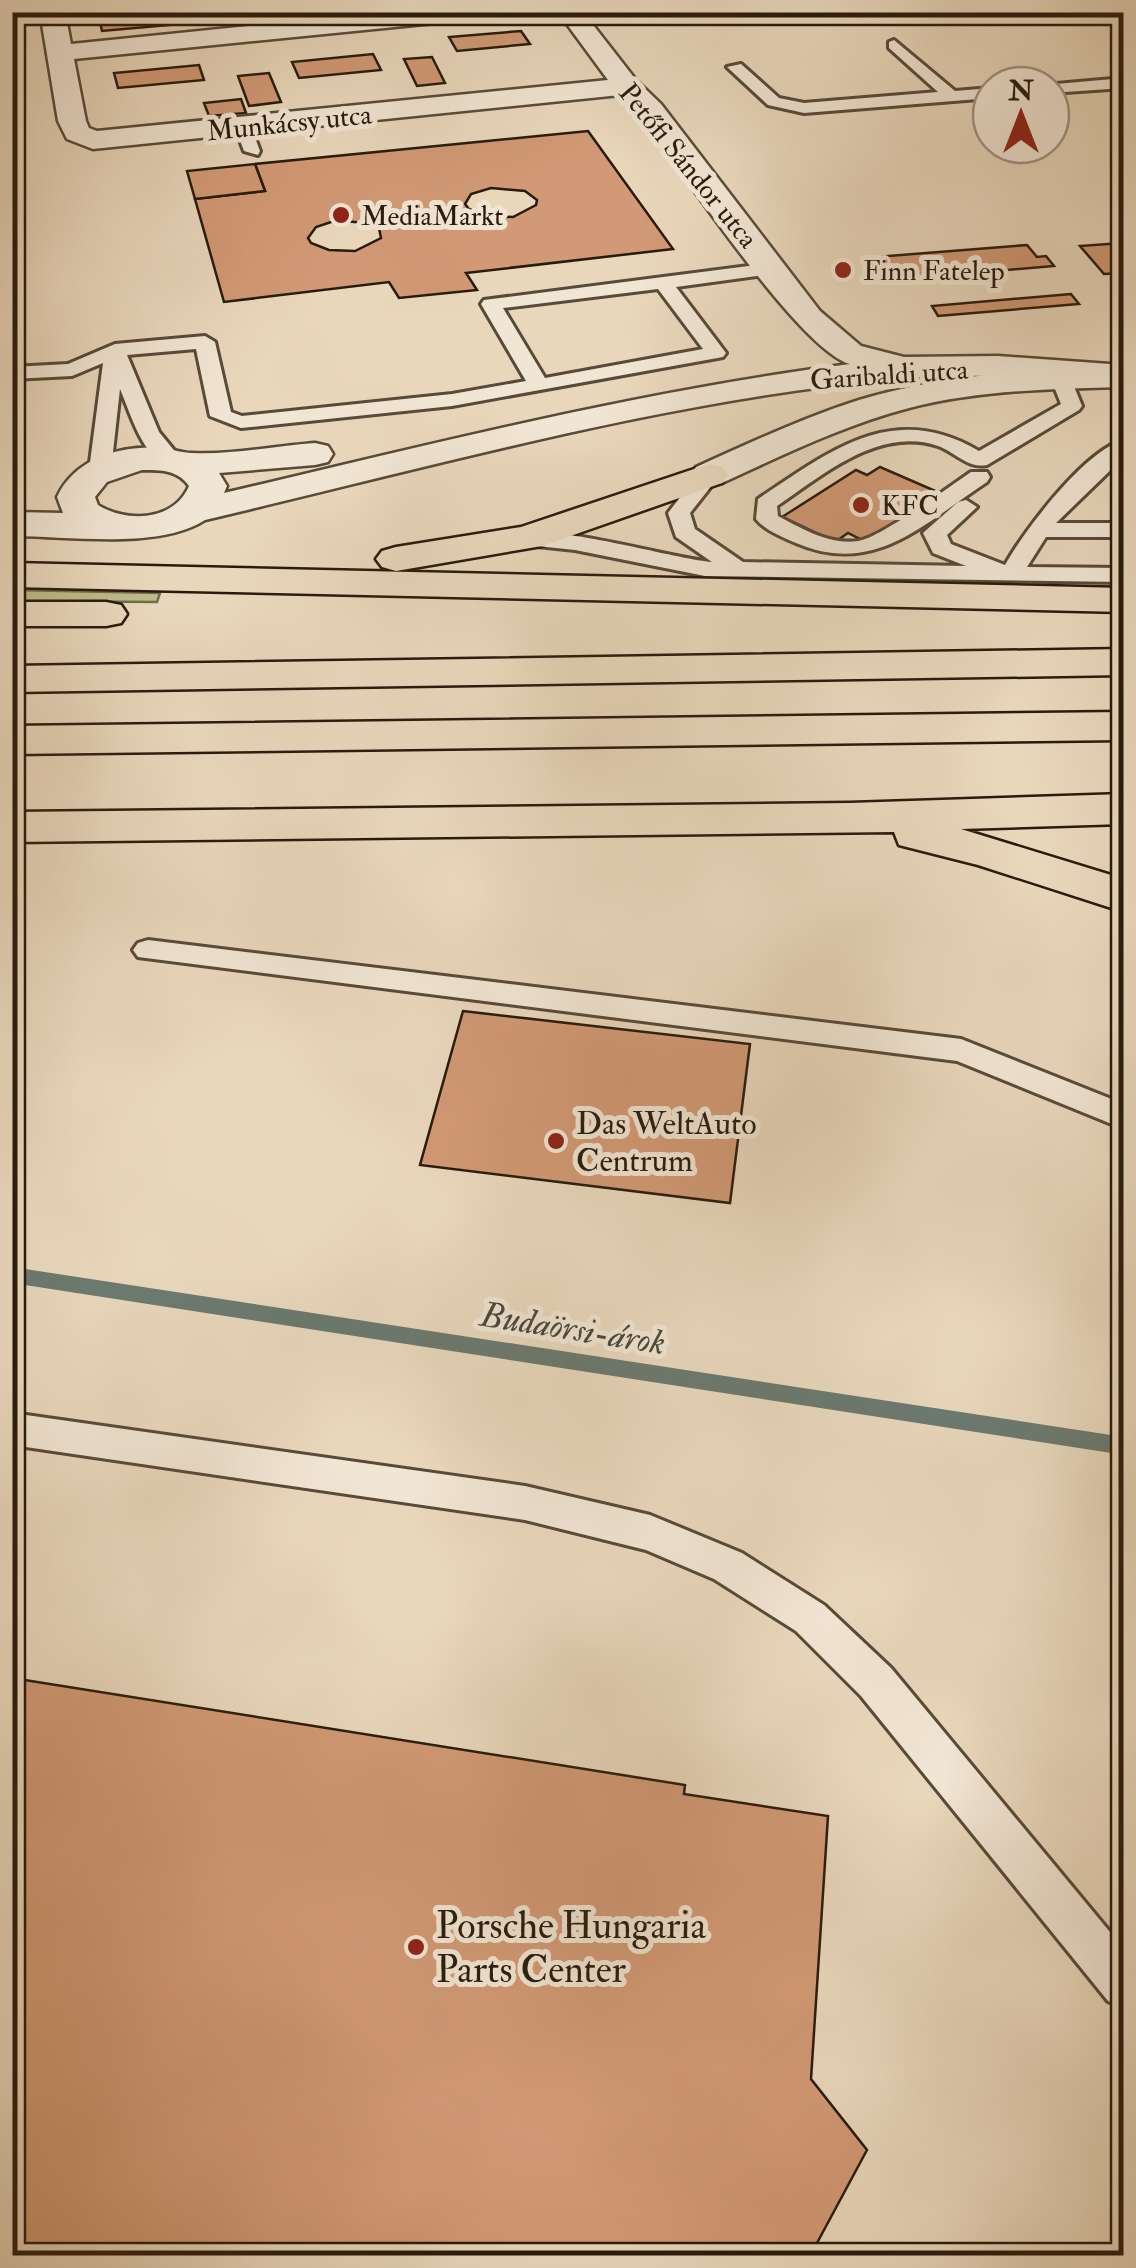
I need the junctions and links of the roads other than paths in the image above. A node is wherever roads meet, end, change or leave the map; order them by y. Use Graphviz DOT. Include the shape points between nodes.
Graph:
graph roads {
  1 [pos="52,12"];
  2 [pos="466,12"];
  3 [pos="570,12"];
  4 [pos="894,44"];
  5 [pos="60,53"];
  6 [pos="736,67"];
  7 [pos="1124,82"];
  8 [pos="626,86"];
  9 [pos="1071,86"];
  10 [pos="971,94"];
  11 [pos="951,96"];
  12 [pos="771,269"];
  13 [pos="663,283"];
  14 [pos="808,318"];
  15 [pos="115,350"];
  16 [pos="906,368"];
  17 [pos="12,373"];
  18 [pos="1124,376"];
  19 [pos="1061,379"];
  20 [pos="539,384"];
  21 [pos="767,384"];
  22 [pos="656,407"];
  23 [pos="825,424"];
  24 [pos="556,426"];
  25 [pos="1124,446"];
  26 [pos="179,462"];
  27 [pos="979,468"];
  28 [pos="95,473"];
  29 [pos="709,475"];
  30 [pos="12,493"];
  31 [pos="190,512"];
  32 [pos="12,524"];
  33 [pos="108,524"];
  34 [pos="1038,530"];
  35 [pos="1124,530"];
  36 [pos="528,538"];
  37 [pos="740,571"];
  38 [pos="1124,574"];
  39 [pos="12,575"];
  40 [pos="1011,575"];
  41 [pos="64,576"];
  42 [pos="1124,602"];
  43 [pos="12,614"];
  44 [pos="1124,662"];
  45 [pos="12,679"];
  46 [pos="1124,726"];
  47 [pos="12,740"];
  48 [pos="1124,809"];
  49 [pos="850,818"];
  50 [pos="12,827"];
  51 [pos="1124,896"];
  52 [pos="148,950"];
  53 [pos="1124,1117"];
  54 [pos="12,1428"];
  55 [pos="1124,1985"];
  1 -- 5 [label="street, Munkácsy utca"];
  2 -- 5 [label="street"];
  3 -- 8 [label="street, Petőfi Sándor utca"];
  4 -- 11 [label="lane"];
  5 -- 8 [label="street, Munkácsy utca" via="77,133 93,140 247,139"];
  6 -- 11 [label="lane" via="787,106"];
  7 -- 9 [label="lane"];
  8 -- 12 [label="street, Petőfi Sándor utca"];
  10 -- 11 [label="lane"];
  12 -- 13 [label="lane"];
  12 -- 14 [label="street, Petőfi Sándor utca"];
  13 -- 20 [label="lane" via="490,304"];
  13 -- 20 [label="lane" via="716,354"];
  14 -- 16 [label="street, Petőfi Sándor utca" via="848,353"];
  14 -- 21 [label="street" via="811,342 803,358"];
  15 -- 17 [label="lane" via="72,370"];
  15 -- 20 [label="lane" via="205,342 221,416 241,422"];
  15 -- 26 [label="lane" via="150,434"];
  15 -- 28 [label="lane"];
  16 -- 18 [label="street, Garibaldi utca" via="1016,367"];
  16 -- 21 [label="street, Garibaldi utca"];
  18 -- 19 [label="street, Garibaldi utca"];
  19 -- 23 [label="street, Garibaldi utca" via="960,387"];
  19 -- 27 [label="lane" via="1072,406"];
  21 -- 22 [label="street, Garibaldi utca"];
  22 -- 23 [label="street, Garibaldi utca" via="771,404 814,414"];
  22 -- 24 [label="street, Garibaldi utca"];
  23 -- 29 [label="street, Garibaldi utca"];
  24 -- 26 [label="street, Garibaldi utca" via="404,447"];
  24 -- 31 [label="street, Garibaldi utca"];
  25 -- 34 [label="lane"];
  26 -- 28 [label="street, Garibaldi utca" via="127,461"];
  26 -- 31 [label="street" via="198,470 208,486"];
  27 -- 27 [label="lane" via="928,432 890,432 766,504 767,519 836,550 860,550"];
  27 -- 40 [label="lane" via="980,495 935,533 941,548"];
  28 -- 30 [label="street"];
  28 -- 33 [label="street" via="78,490 77,504"];
  29 -- 36 [label="highway"];
  29 -- 37 [label="lane" via="679,514 684,532"];
  31 -- 33 [label="street, Garibaldi utca" via="142,526"];
  32 -- 33 [label="street"];
  34 -- 35 [label="lane"];
  34 -- 40 [label="lane"];
  36 -- 37 [label="lane"];
  36 -- 41 [label="highway" via="352,564"];
  37 -- 40 [label="lane"];
  38 -- 40 [label="lane"];
  39 -- 41 [label="highway"];
  41 -- 42 [label="highway"];
  42 -- 43 [label="highway" via="847,612"];
  44 -- 45 [label="highway"];
  46 -- 47 [label="highway"];
  48 -- 49 [label="highway"];
  49 -- 50 [label="highway"];
  49 -- 51 [label="highway" via="990,852"];
  52 -- 53 [label="lane" via="961,1050"];
  54 -- 55 [label="lane" via="525,1503 650,1533 728,1566 810,1618 876,1682"];
}
